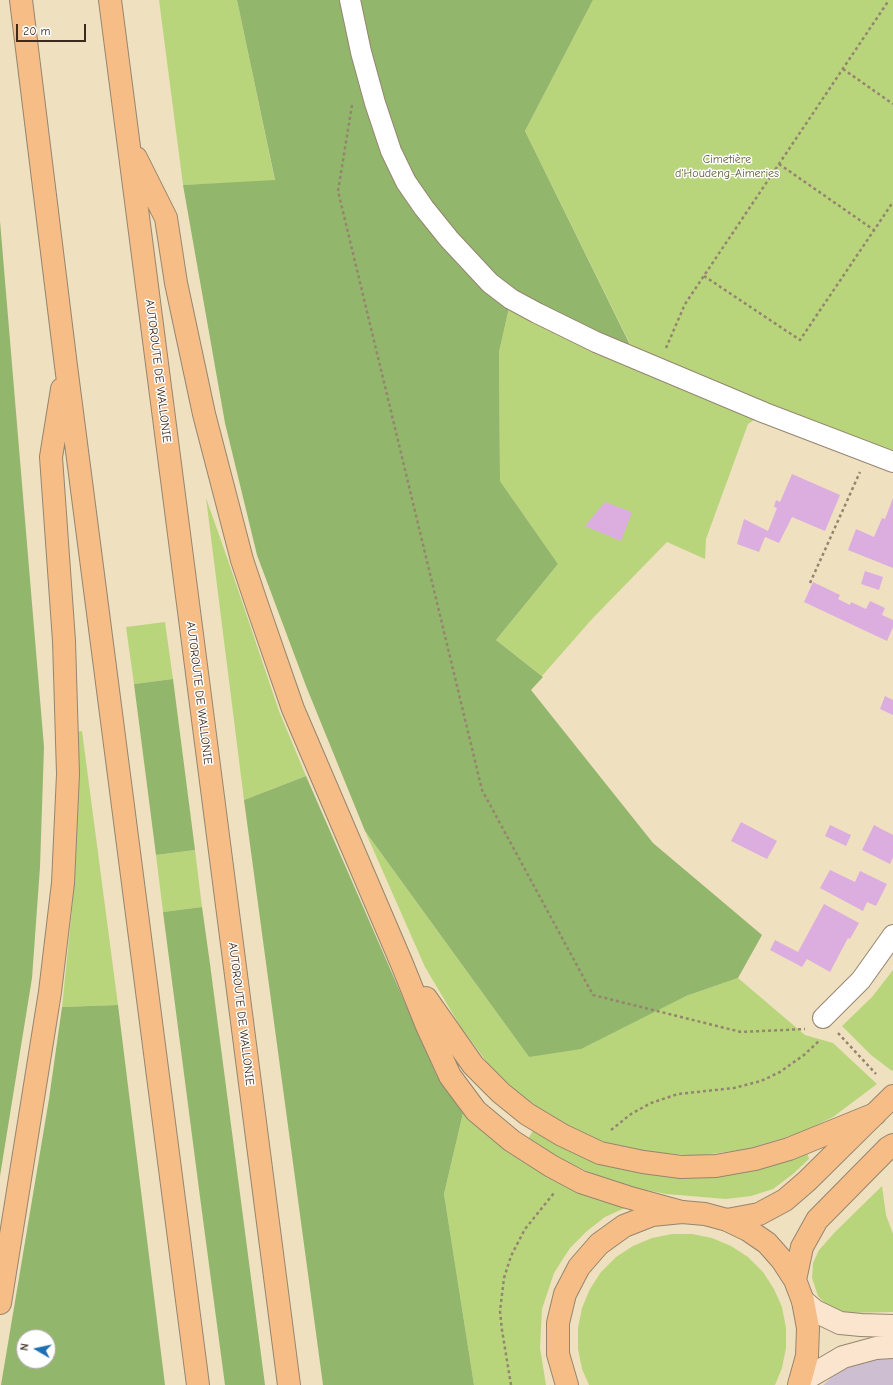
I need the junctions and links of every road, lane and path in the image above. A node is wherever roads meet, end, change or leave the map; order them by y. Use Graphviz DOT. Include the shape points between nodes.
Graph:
graph roads {
  1 [pos="21,0"];
  2 [pos="110,0"];
  3 [pos="350,0"];
  4 [pos="888,0"];
  5 [pos="843,68"];
  6 [pos="353,98"];
  7 [pos="893,104"];
  8 [pos="128,142"];
  9 [pos="779,164"];
  10 [pos="893,202"];
  11 [pos="874,230"];
  12 [pos="704,276"];
  13 [pos="66,366"];
  14 [pos="658,367"];
  15 [pos="869,452"];
  16 [pos="893,462"];
  17 [pos="810,583"];
  18 [pos="893,935"];
  19 [pos="402,964"];
  20 [pos="822,1025"];
  21 [pos="821,1039"];
  22 [pos="876,1074"];
  23 [pos="893,1096"];
  24 [pos="875,1114"];
  25 [pos="611,1130"];
  26 [pos="893,1145"];
  27 [pos="556,1191"];
  28 [pos="682,1212"];
  29 [pos="727,1220"];
  30 [pos="795,1280"];
  31 [pos="803,1301"];
  32 [pos="0,1303"];
  33 [pos="893,1326"];
  34 [pos="893,1347"];
  35 [pos="566,1384"];
  36 [pos="800,1384"];
  37 [pos="198,1385"];
  38 [pos="288,1385"];
  39 [pos="511,1385"];
  1 -- 13 [label="highway"];
  2 -- 8 [label="highway, AUTOROUTE DE WALLONIE"];
  3 -- 14 [label="street" via="361,52 391,152 406,182 449,239 490,283 511,299 596,342"];
  4 -- 5 [label="path"];
  5 -- 7 [label="path"];
  5 -- 9 [label="path"];
  6 -- 20 [label="path" via="338,191 482,790 593,995 742,1032"];
  8 -- 19 [label="highway" via="166,218 176,283 204,414 242,560 257,605 293,709"];
  8 -- 38 [label="highway, AUTOROUTE DE WALLONIE"];
  9 -- 11 [label="path"];
  9 -- 12 [label="path"];
  10 -- 11 [label="path"];
  11 -- 12 [label="path" via="800,340"];
  12 -- 14 [label="path" via="686,304"];
  13 -- 32 [label="highway" via="51,457 64,641 68,774 63,883 50,992"];
  13 -- 37 [label="highway"];
  14 -- 15 [label="street" via="765,413"];
  15 -- 16 [label="street"];
  15 -- 17 [label="path"];
  18 -- 20 [label="street"];
  19 -- 24 [label="highway" via="473,1065 501,1093 527,1114 562,1135 600,1153 680,1167 716,1166 755,1160 789,1149"];
  19 -- 28 [label="highway" via="450,1076 476,1110 512,1141 550,1166 581,1182"];
  20 -- 22 [label="path"];
  21 -- 25 [label="path" via="780,1072 761,1081 734,1088 678,1094 651,1103 631,1114"];
  23 -- 24 [label="highway"];
  24 -- 29 [label="highway" via="808,1182 785,1200 759,1214"];
  26 -- 30 [label="highway" via="817,1220 802,1247"];
  27 -- 39 [label="path" via="524,1229 504,1278 500,1311"];
  28 -- 29 [label="highway" via="705,1214"];
  28 -- 35 [label="highway" via="652,1215 624,1226 599,1244 579,1267 565,1294 558,1323 558,1354"];
  29 -- 30 [label="highway" via="748,1230 767,1244 782,1260"];
  30 -- 31 [label="highway"];
  31 -- 33 [label="main road" via="815,1311 840,1323"];
  31 -- 36 [label="highway" via="808,1328 807,1356"];
  34 -- 36 [label="main road" via="876,1348 843,1358"];
}
